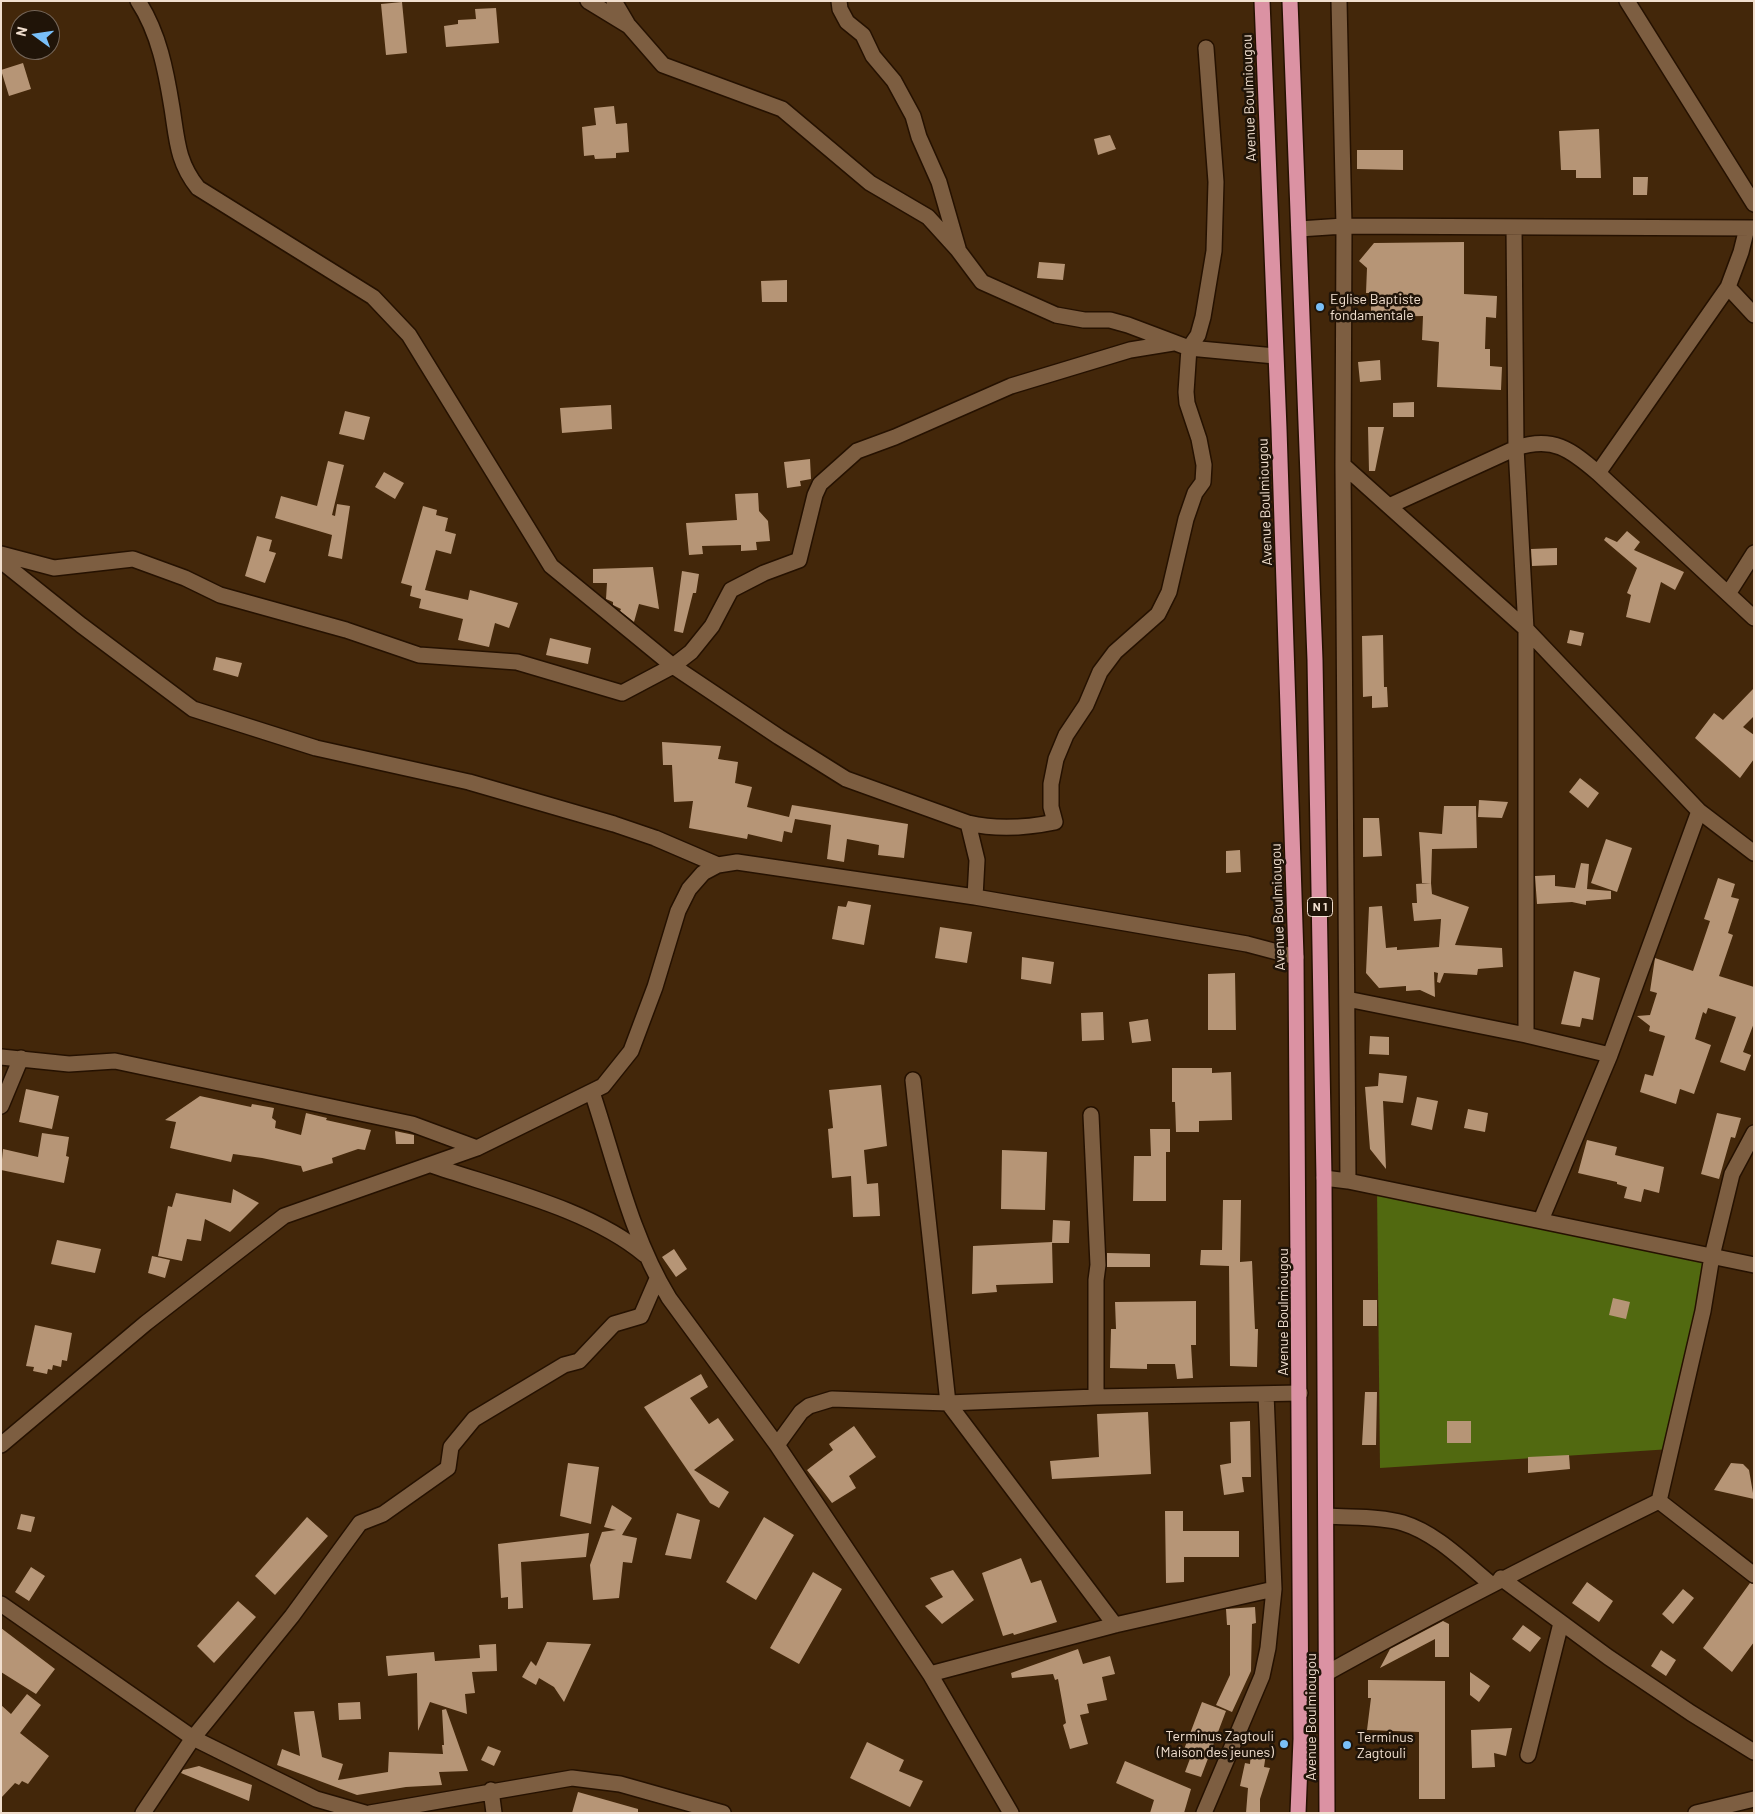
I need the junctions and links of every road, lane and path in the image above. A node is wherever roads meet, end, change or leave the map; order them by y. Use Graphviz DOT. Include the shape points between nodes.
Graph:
graph roads {
  1 [pos="138,1"];
  2 [pos="588,1"];
  3 [pos="614,1"];
  4 [pos="838,1"];
  5 [pos="1262,1"];
  6 [pos="1290,1"];
  7 [pos="1339,1"];
  8 [pos="1627,1"];
  9 [pos="629,26"];
  10 [pos="1206,48"];
  11 [pos="1754,204"];
  12 [pos="1344,226"];
  13 [pos="1514,227"];
  14 [pos="1750,228"];
  15 [pos="1299,229"];
  16 [pos="958,250"];
  17 [pos="1728,286"];
  18 [pos="1754,315"];
  19 [pos="1173,343"];
  20 [pos="1189,348"];
  21 [pos="1275,356"];
  22 [pos="1516,448"];
  23 [pos="1343,465"];
  24 [pos="1598,473"];
  25 [pos="1389,506"];
  26 [pos="1754,553"];
  27 [pos="1,554"];
  28 [pos="1,561"];
  29 [pos="1728,594"];
  30 [pos="1754,618"];
  31 [pos="1526,629"];
  32 [pos="673,666"];
  33 [pos="1699,811"];
  34 [pos="968,822"];
  35 [pos="1753,852"];
  36 [pos="718,865"];
  37 [pos="974,897"];
  38 [pos="1296,956"];
  39 [pos="1347,999"];
  40 [pos="1526,1035"];
  41 [pos="1610,1055"];
  42 [pos="1,1057"];
  43 [pos="21,1058"];
  44 [pos="913,1080"];
  45 [pos="592,1092"];
  46 [pos="1,1106"];
  47 [pos="1091,1115"];
  48 [pos="1754,1133"];
  49 [pos="477,1148"];
  50 [pos="431,1165"];
  51 [pos="1324,1178"];
  52 [pos="1348,1181"];
  53 [pos="1540,1220"];
  54 [pos="1712,1256"];
  55 [pos="647,1257"];
  56 [pos="1754,1265"];
  57 [pos="657,1279"];
  58 [pos="1300,1393"];
  59 [pos="1266,1394"];
  60 [pos="1096,1397"];
  61 [pos="948,1403"];
  62 [pos="1,1445"];
  63 [pos="777,1445"];
  64 [pos="1659,1501"];
  65 [pos="1326,1516"];
  66 [pos="1754,1576"];
  67 [pos="1496,1581"];
  68 [pos="1274,1589"];
  69 [pos="1,1604"];
  70 [pos="1561,1623"];
  71 [pos="1115,1625"];
  72 [pos="1327,1673"];
  73 [pos="930,1674"];
  74 [pos="193,1738"];
  75 [pos="1754,1752"];
  76 [pos="1528,1755"];
  77 [pos="491,1790"];
  78 [pos="1754,1799"];
  79 [pos="721,1812"];
  80 [pos="143,1813"];
  81 [pos="365,1813"];
  82 [pos="370,1813"];
  83 [pos="494,1813"];
  84 [pos="1011,1813"];
  85 [pos="1204,1813"];
  86 [pos="1298,1813"];
  87 [pos="1327,1813"];
  88 [pos="1696,1813"];
  1 -- 32 [label="street" via="162,56 178,149 186,173 198,188 373,297 409,335 551,566"];
  2 -- 9 [label="street"];
  3 -- 9 [label="street"];
  4 -- 16 [label="street" via="847,22 863,35 873,56 894,81 913,116 939,182"];
  5 -- 21 [label="highway, Avenue Boulmiougou / N 1"];
  6 -- 15 [label="highway, Avenue Boulmiougou / N 1"];
  7 -- 12 [label="street"];
  8 -- 11 [label="street"];
  9 -- 16 [label="street" via="663,66 782,109 870,183 928,218"];
  10 -- 20 [label="street" via="1216,182 1214,251 1203,317 1198,335"];
  12 -- 13 [label="street"];
  12 -- 15 [label="street"];
  12 -- 23 [label="street"];
  13 -- 14 [label="street"];
  13 -- 22 [label="street"];
  14 -- 17 [label="street"];
  15 -- 51 [label="highway, Avenue Boulmiougou / N 1" via="1315,660"];
  16 -- 19 [label="street" via="982,282 1048,311 1084,320 1110,320"];
  17 -- 18 [label="street"];
  17 -- 24 [label="street"];
  19 -- 20 [label="street"];
  19 -- 32 [label="street" via="1130,350 1025,382 856,451 820,484 814,495 799,560 731,590 712,626 691,652"];
  20 -- 21 [label="street"];
  20 -- 34 [label="street" via="1186,403 1200,439 1203,482 1186,519 1169,592 1158,614 1115,652 1100,672 1086,705 1066,735 1056,759 1051,784 1050,807 1055,822 1026,828"];
  21 -- 38 [label="highway, Avenue Boulmiougou / N 1"];
  22 -- 24 [label="street" via="1531,443 1562,446"];
  22 -- 25 [label="street"];
  22 -- 31 [label="street"];
  23 -- 25 [label="street"];
  23 -- 39 [label="street"];
  24 -- 29 [label="street"];
  25 -- 31 [label="street"];
  26 -- 29 [label="street"];
  27 -- 32 [label="street" via="54,568 133,559 220,595 346,630 419,655 517,662 622,693"];
  28 -- 36 [label="street" via="193,708 316,748 469,782 614,824"];
  29 -- 30 [label="street"];
  31 -- 33 [label="street"];
  31 -- 40 [label="street"];
  32 -- 34 [label="street" via="846,779"];
  33 -- 35 [label="street"];
  33 -- 41 [label="street"];
  34 -- 37 [label="street" via="977,860"];
  36 -- 37 [label="street" via="738,862"];
  36 -- 45 [label="street" via="703,873 689,889 678,911 631,1051 603,1086"];
  37 -- 38 [label="street" via="1247,944"];
  38 -- 58 [label="highway, Avenue Boulmiougou / N 1"];
  39 -- 40 [label="street"];
  39 -- 52 [label="street"];
  40 -- 41 [label="street"];
  41 -- 53 [label="street"];
  42 -- 43 [label="street"];
  43 -- 46 [label="street"];
  43 -- 49 [label="street" via="69,1064 116,1061 412,1124"];
  44 -- 61 [label="street"];
  45 -- 49 [label="street"];
  45 -- 55 [label="street"];
  47 -- 60 [label="street" via="1098,1265"];
  48 -- 54 [label="street" via="1732,1174"];
  49 -- 50 [label="street"];
  50 -- 55 [label="street" via="600,1224"];
  50 -- 62 [label="street" via="284,1216 146,1323"];
  51 -- 52 [label="street"];
  51 -- 65 [label="highway, Avenue Boulmiougou / N 1"];
  52 -- 53 [label="street"];
  53 -- 54 [label="street"];
  54 -- 56 [label="street"];
  54 -- 64 [label="street" via="1703,1311"];
  55 -- 57 [label="street"];
  57 -- 63 [label="street"];
  57 -- 74 [label="street" via="641,1316 614,1324 579,1361 564,1364 474,1419 451,1447 448,1468 383,1514 360,1523 292,1616"];
  58 -- 59 [label="street"];
  58 -- 86 [label="highway, Avenue Boulmiougou / N 1" via="1301,1739"];
  59 -- 60 [label="street"];
  59 -- 68 [label="street"];
  60 -- 61 [label="street"];
  61 -- 63 [label="street" via="820,1401 801,1412"];
  61 -- 71 [label="street"];
  63 -- 73 [label="street"];
  64 -- 66 [label="street"];
  64 -- 67 [label="street"];
  65 -- 67 [label="street" via="1403,1523"];
  65 -- 72 [label="highway, Avenue Boulmiougou / N 1"];
  67 -- 70 [label="street"];
  67 -- 72 [label="street"];
  68 -- 71 [label="street"];
  68 -- 85 [label="street" via="1262,1676"];
  69 -- 74 [label="street"];
  70 -- 75 [label="street" via="1691,1714"];
  70 -- 76 [label="street"];
  71 -- 73 [label="street"];
  72 -- 87 [label="highway, Avenue Boulmiougou / N 1"];
  73 -- 84 [label="street"];
  74 -- 80 [label="street"];
  74 -- 81 [label="street" via="316,1799"];
  77 -- 79 [label="street" via="572,1778 620,1784"];
  77 -- 82 [label="street"];
  77 -- 83 [label="street"];
  78 -- 88 [label="street"];
}
